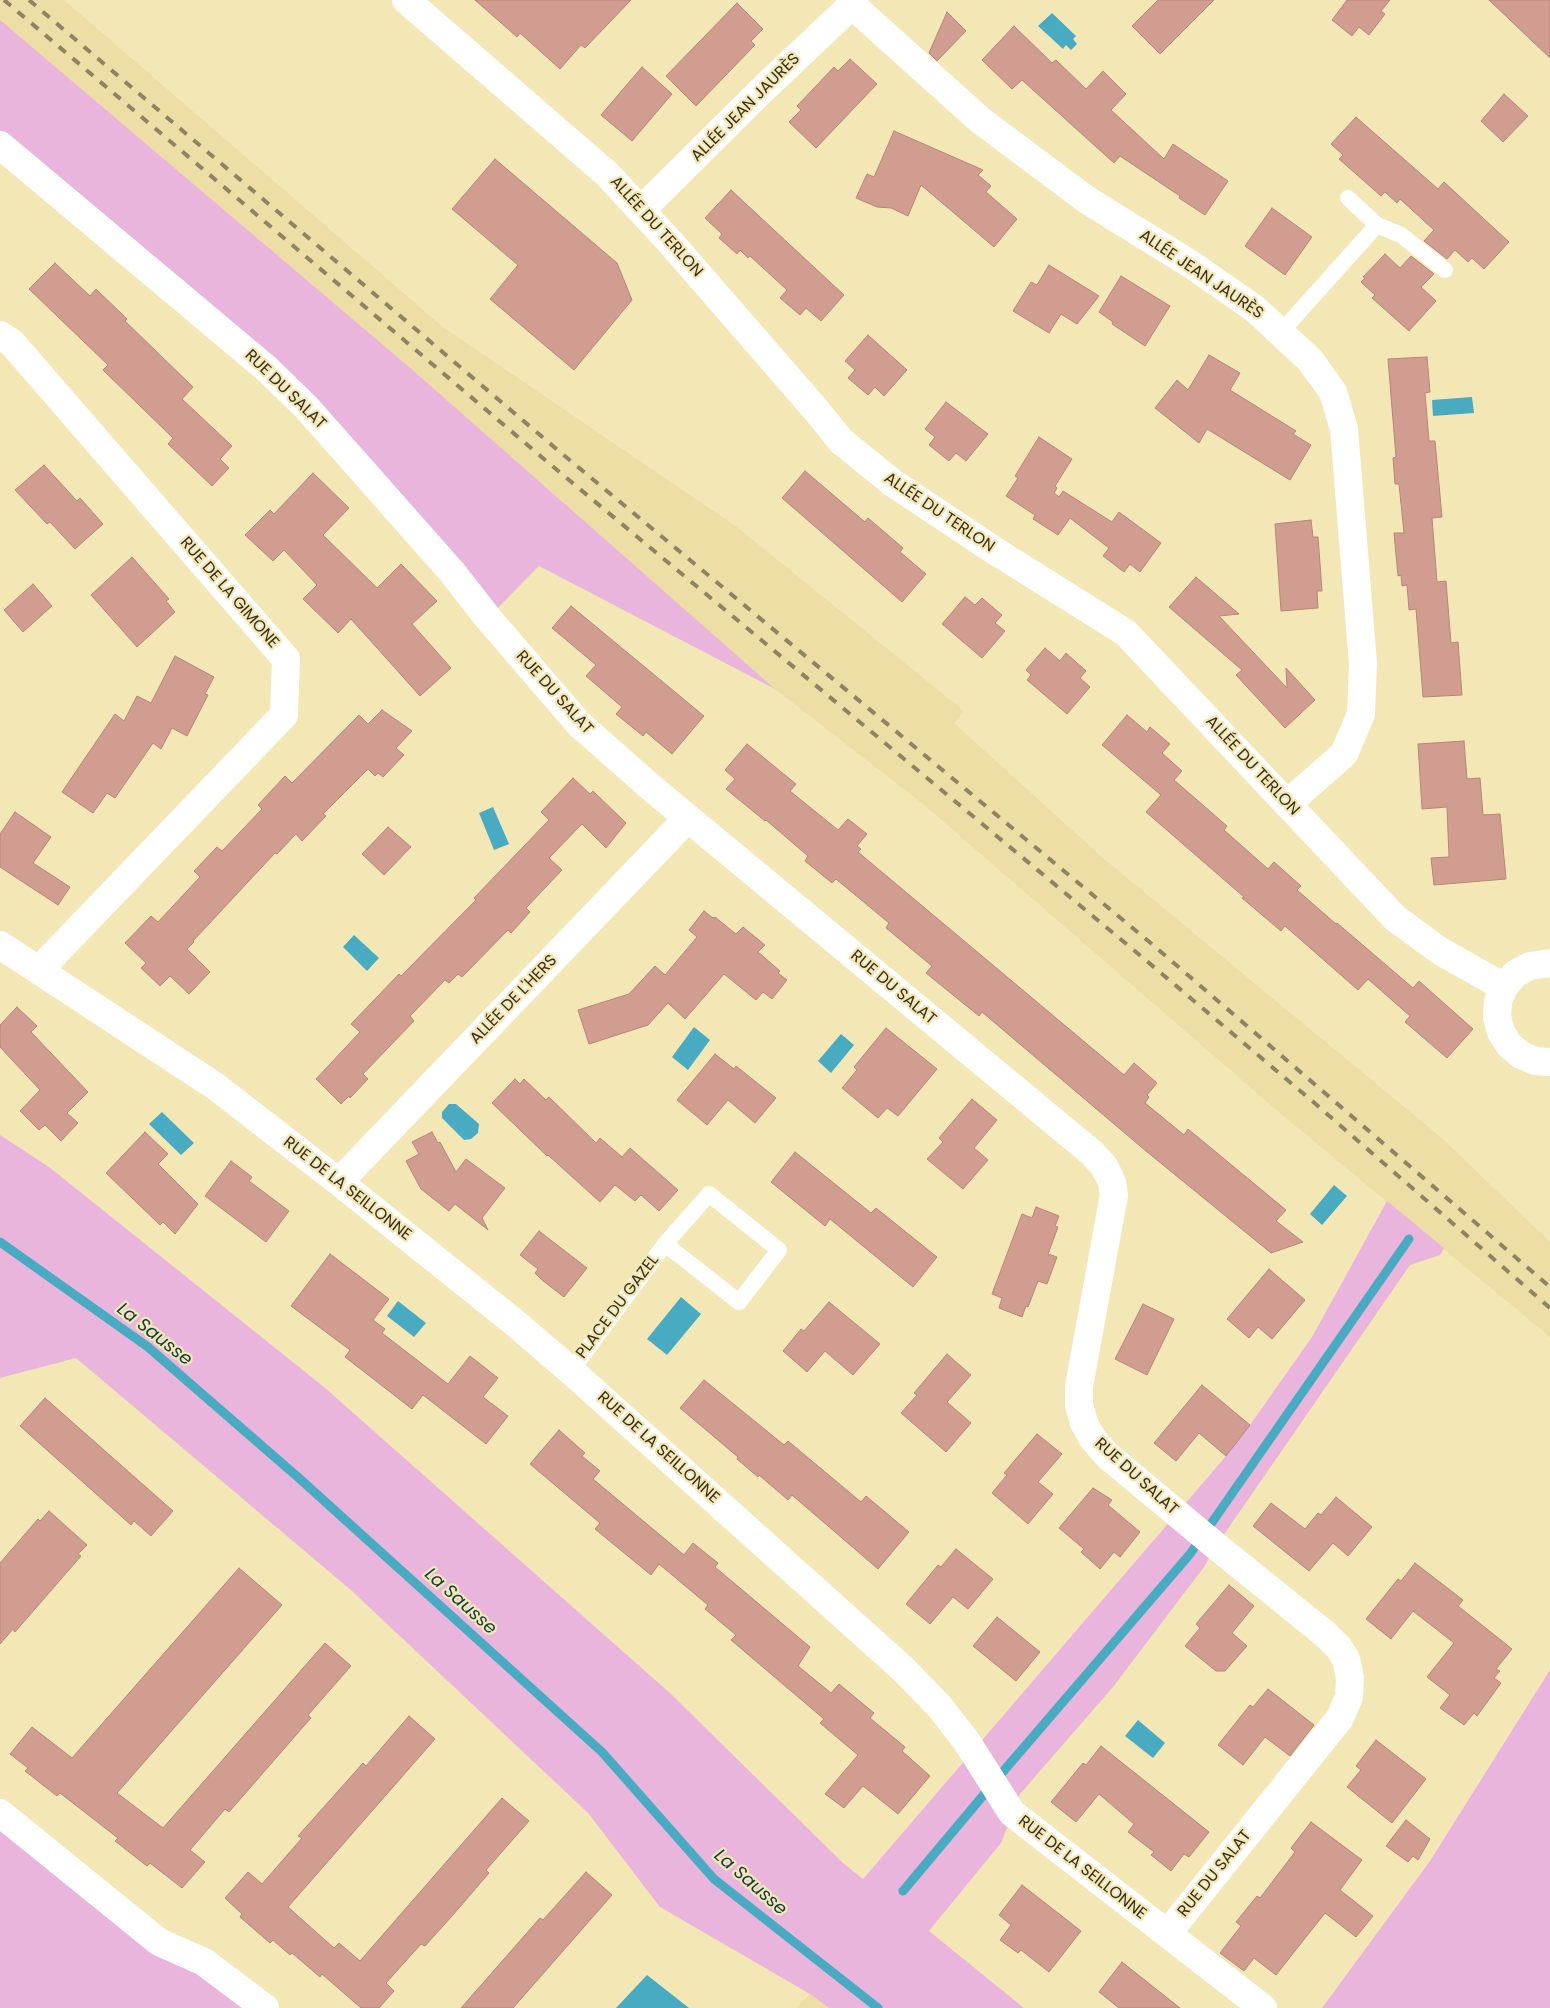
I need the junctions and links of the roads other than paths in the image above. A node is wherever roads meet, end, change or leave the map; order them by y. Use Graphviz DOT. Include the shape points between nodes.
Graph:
graph roads {
  1 [pos="406,0"];
  2 [pos="854,3"];
  3 [pos="0,145"];
  4 [pos="1348,198"];
  5 [pos="641,210"];
  6 [pos="1377,225"];
  7 [pos="1445,270"];
  8 [pos="1281,332"];
  9 [pos="0,335"];
  10 [pos="1288,804"];
  11 [pos="688,818"];
  12 [pos="0,945"];
  13 [pos="1550,964"];
  14 [pos="39,970"];
  15 [pos="1504,987"];
  16 [pos="1550,1062"];
  17 [pos="339,1182"];
  18 [pos="665,1244"];
  19 [pos="571,1370"];
  20 [pos="0,1813"];
  21 [pos="1166,1934"];
  22 [pos="265,2008"];
  23 [pos="1263,2008"];
  1 -- 5 [label="street, ALLÉE DU TERLON" via="607,174"];
  2 -- 5 [label="street, ALLÉE JEAN JAURÈS"];
  2 -- 8 [label="street, ALLÉE JEAN JAURÈS" via="980,120 1087,200 1255,308"];
  3 -- 11 [label="street, RUE DU SALAT" via="267,369 307,408 452,572 578,724"];
  4 -- 6 [label="lane"];
  5 -- 10 [label="street, ALLÉE DU TERLON" via="841,441 893,483 1126,632"];
  6 -- 7 [label="lane" via="1402,235"];
  6 -- 8 [label="lane"];
  8 -- 10 [label="street, ALLÉE JEAN JAURÈS" via="1310,360 1333,392 1344,429 1363,664 1361,714 1344,754"];
  9 -- 14 [label="street, RUE DE LA GIMONE" via="12,343 286,659 284,715"];
  10 -- 15 [label="street, ALLÉE DU TERLON" via="1395,918 1440,951"];
  11 -- 17 [label="street, ALLÉE DE L'HERS"];
  11 -- 21 [label="street, RUE DU SALAT" via="1104,1166 1114,1195 1079,1386 1079,1405 1084,1422 1108,1456 1325,1634 1346,1659 1350,1678 1349,1698 1340,1718"];
  12 -- 14 [label="street, RUE DE LA SEILLONNE"];
  13 -- 15 [label="street" via="1530,966 1515,974"];
  14 -- 17 [label="street, RUE DE LA SEILLONNE" via="215,1086"];
  15 -- 16 [label="street" via="1498,1001 1497,1017 1501,1032 1521,1055 1535,1061"];
  17 -- 19 [label="street, RUE DE LA SEILLONNE"];
  18 -- 18 [label="lane, PLACE DU GAZEL" via="709,1194 778,1250 739,1302"];
  18 -- 19 [label="lane, PLACE DU GAZEL"];
  19 -- 21 [label="street, RUE DE LA SEILLONNE" via="903,1668 967,1742 1012,1813"];
  20 -- 22 [label="street" via="159,1942 204,1962"];
  21 -- 23 [label="street, RUE DE LA SEILLONNE"];
}
